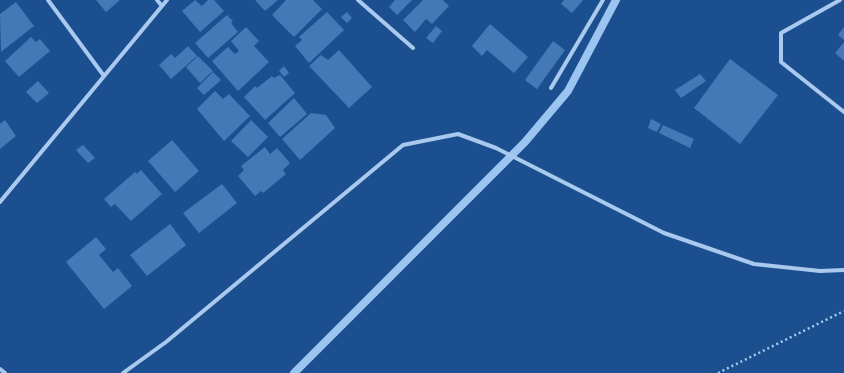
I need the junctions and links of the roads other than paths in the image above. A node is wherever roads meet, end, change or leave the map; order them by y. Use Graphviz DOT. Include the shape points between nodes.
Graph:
graph roads {
  1 [pos="48,0"];
  2 [pos="157,0"];
  3 [pos="167,0"];
  4 [pos="358,0"];
  5 [pos="604,0"];
  6 [pos="840,0"];
  7 [pos="162,6"];
  8 [pos="413,48"];
  9 [pos="104,76"];
  10 [pos="551,88"];
  11 [pos="844,112"];
  12 [pos="0,202"];
  13 [pos="844,270"];
  14 [pos="0,368"];
  15 [pos="5,373"];
  16 [pos="123,373"];
  1 -- 9 [label="street"];
  2 -- 7 [label="street"];
  3 -- 7 [label="street"];
  4 -- 8 [label="street"];
  5 -- 10 [label="street"];
  6 -- 11 [label="street" via="781,33 781,62"];
  7 -- 9 [label="street"];
  9 -- 12 [label="street"];
  13 -- 16 [label="street" via="820,271 754,264 664,233 496,148 458,134 403,145 166,342"];
  14 -- 15 [label="street"];
}
